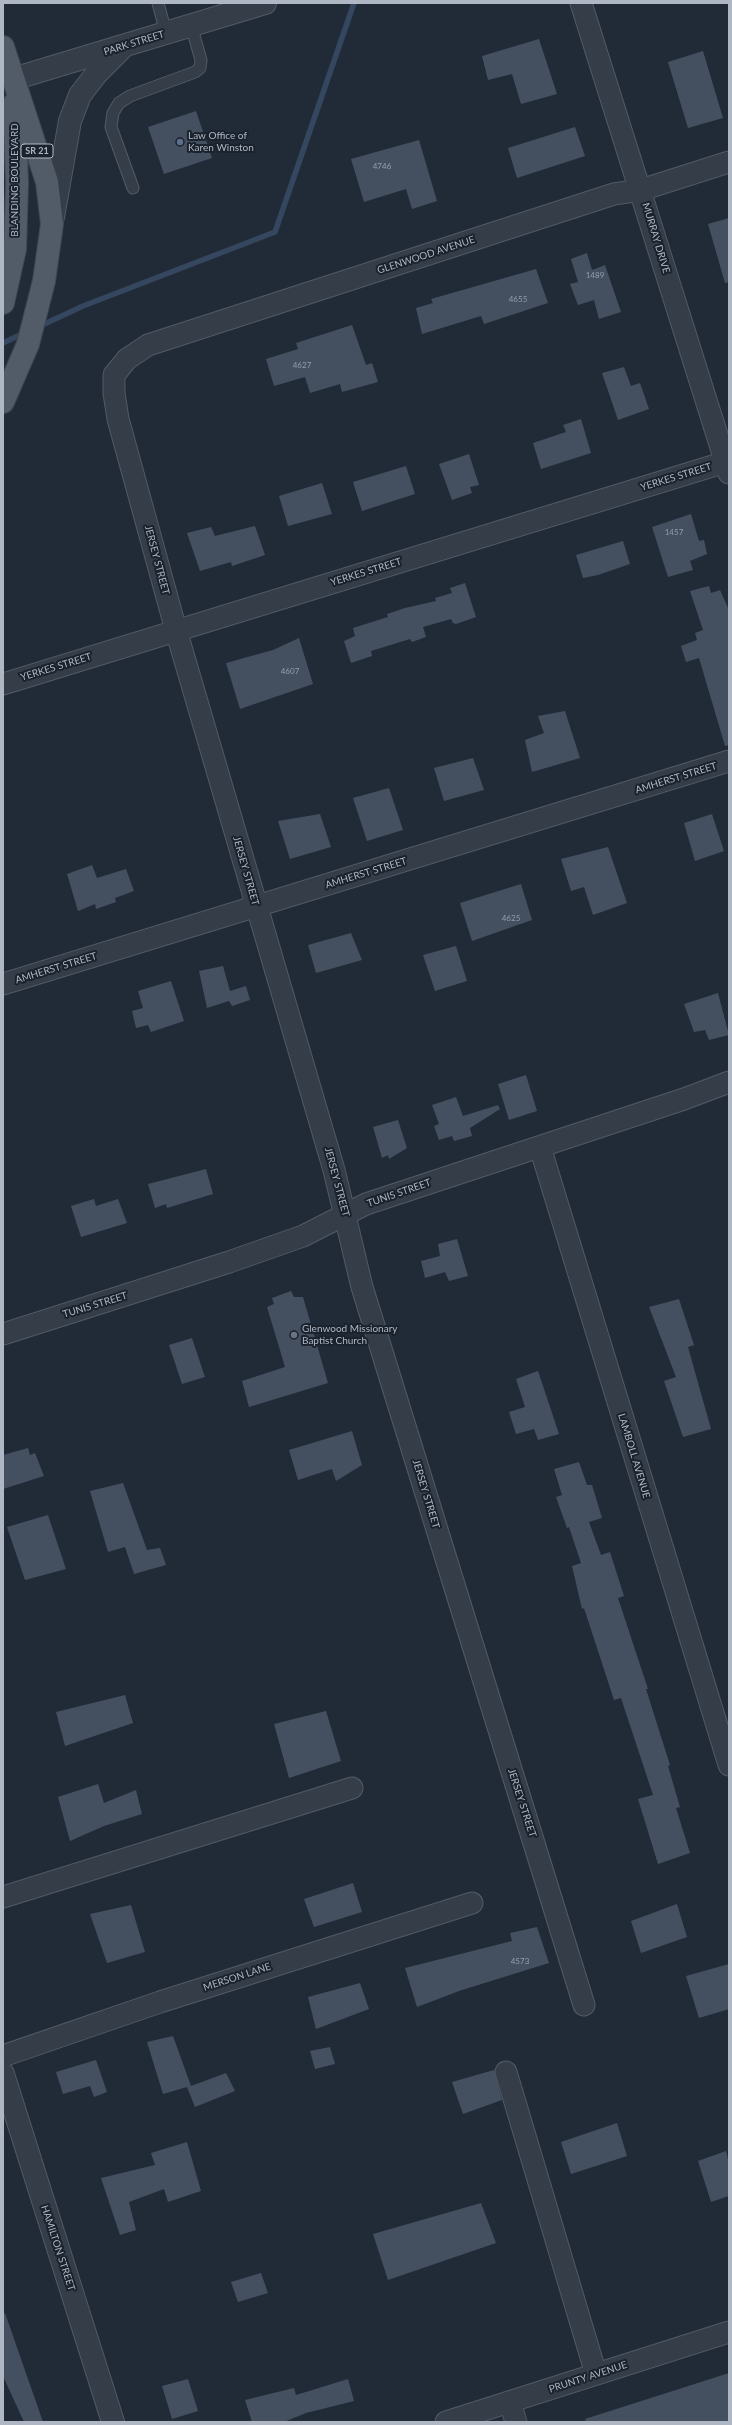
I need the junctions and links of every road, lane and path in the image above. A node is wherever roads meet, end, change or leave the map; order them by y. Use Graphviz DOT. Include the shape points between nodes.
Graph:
graph roads {
  1 [pos="158,3"];
  2 [pos="265,3"];
  3 [pos="582,3"];
  4 [pos="237,7"];
  5 [pos="191,25"];
  6 [pos="166,33"];
  7 [pos="125,45"];
  8 [pos="3,47"];
  9 [pos="8,81"];
  10 [pos="729,162"];
  11 [pos="133,188"];
  12 [pos="641,190"];
  13 [pos="52,224"];
  14 [pos="3,303"];
  15 [pos="127,359"];
  16 [pos="3,402"];
  17 [pos="728,465"];
  18 [pos="176,630"];
  19 [pos="3,684"];
  20 [pos="729,761"];
  21 [pos="257,907"];
  22 [pos="3,984"];
  23 [pos="729,1082"];
  24 [pos="540,1147"];
  25 [pos="346,1216"];
  26 [pos="3,1334"];
  27 [pos="729,1765"];
  28 [pos="352,1788"];
  29 [pos="3,1897"];
  30 [pos="472,1903"];
  31 [pos="584,2005"];
  32 [pos="3,2056"];
  33 [pos="506,2072"];
  34 [pos="3,2074"];
  35 [pos="729,2332"];
  36 [pos="596,2374"];
  37 [pos="510,2402"];
  38 [pos="113,2422"];
  39 [pos="446,2422"];
  40 [pos="516,2422"];
  1 -- 6 [label="lane"];
  2 -- 4 [label="street, PARK STREET"];
  3 -- 12 [label="street, MURRAY DRIVE"];
  4 -- 5 [label="street, PARK STREET"];
  5 -- 6 [label="street, PARK STREET"];
  5 -- 11 [label="lane" via="201,60 200,68 130,96 119,104 113,113 111,127"];
  6 -- 7 [label="street, PARK STREET"];
  7 -- 9 [label="street, PARK STREET"];
  7 -- 13 [label="street" via="97,73 80,95 70,121"];
  8 -- 9 [label="main road, BLANDING BOULEVARD / SR 21"];
  9 -- 13 [label="main road, BLANDING BOULEVARD / SR 21" via="47,182"];
  9 -- 14 [label="main road, BLANDING BOULEVARD / SR 21" via="17,184 14,249"];
  10 -- 12 [label="street, GLENWOOD AVENUE"];
  12 -- 15 [label="street, GLENWOOD AVENUE" via="614,194 148,345"];
  12 -- 17 [label="street, MURRAY DRIVE"];
  13 -- 16 [label="main road, BLANDING BOULEVARD / SR 21" via="44,281 28,344"];
  15 -- 18 [label="street, JERSEY STREET" via="114,375 116,406"];
  17 -- 18 [label="street, YERKES STREET"];
  18 -- 19 [label="street, YERKES STREET"];
  18 -- 21 [label="street, JERSEY STREET"];
  20 -- 21 [label="street, AMHERST STREET"];
  21 -- 22 [label="street, AMHERST STREET"];
  21 -- 25 [label="street, JERSEY STREET"];
  23 -- 24 [label="street, TUNIS STREET"];
  24 -- 25 [label="street, TUNIS STREET" via="366,1204"];
  24 -- 27 [label="street, LAMBOLL AVENUE"];
  25 -- 26 [label="street, TUNIS STREET" via="303,1236 229,1262"];
  25 -- 31 [label="street, JERSEY STREET" via="362,1287"];
  28 -- 29 [label="street"];
  30 -- 32 [label="street, MERSON LANE" via="167,2000"];
  33 -- 36 [label="street"];
  34 -- 38 [label="street, HAMILTON STREET"];
  35 -- 36 [label="street, PRUNTY AVENUE"];
  36 -- 37 [label="street, PRUNTY AVENUE"];
  37 -- 39 [label="street, PRUNTY AVENUE"];
  37 -- 40 [label="street"];
}
